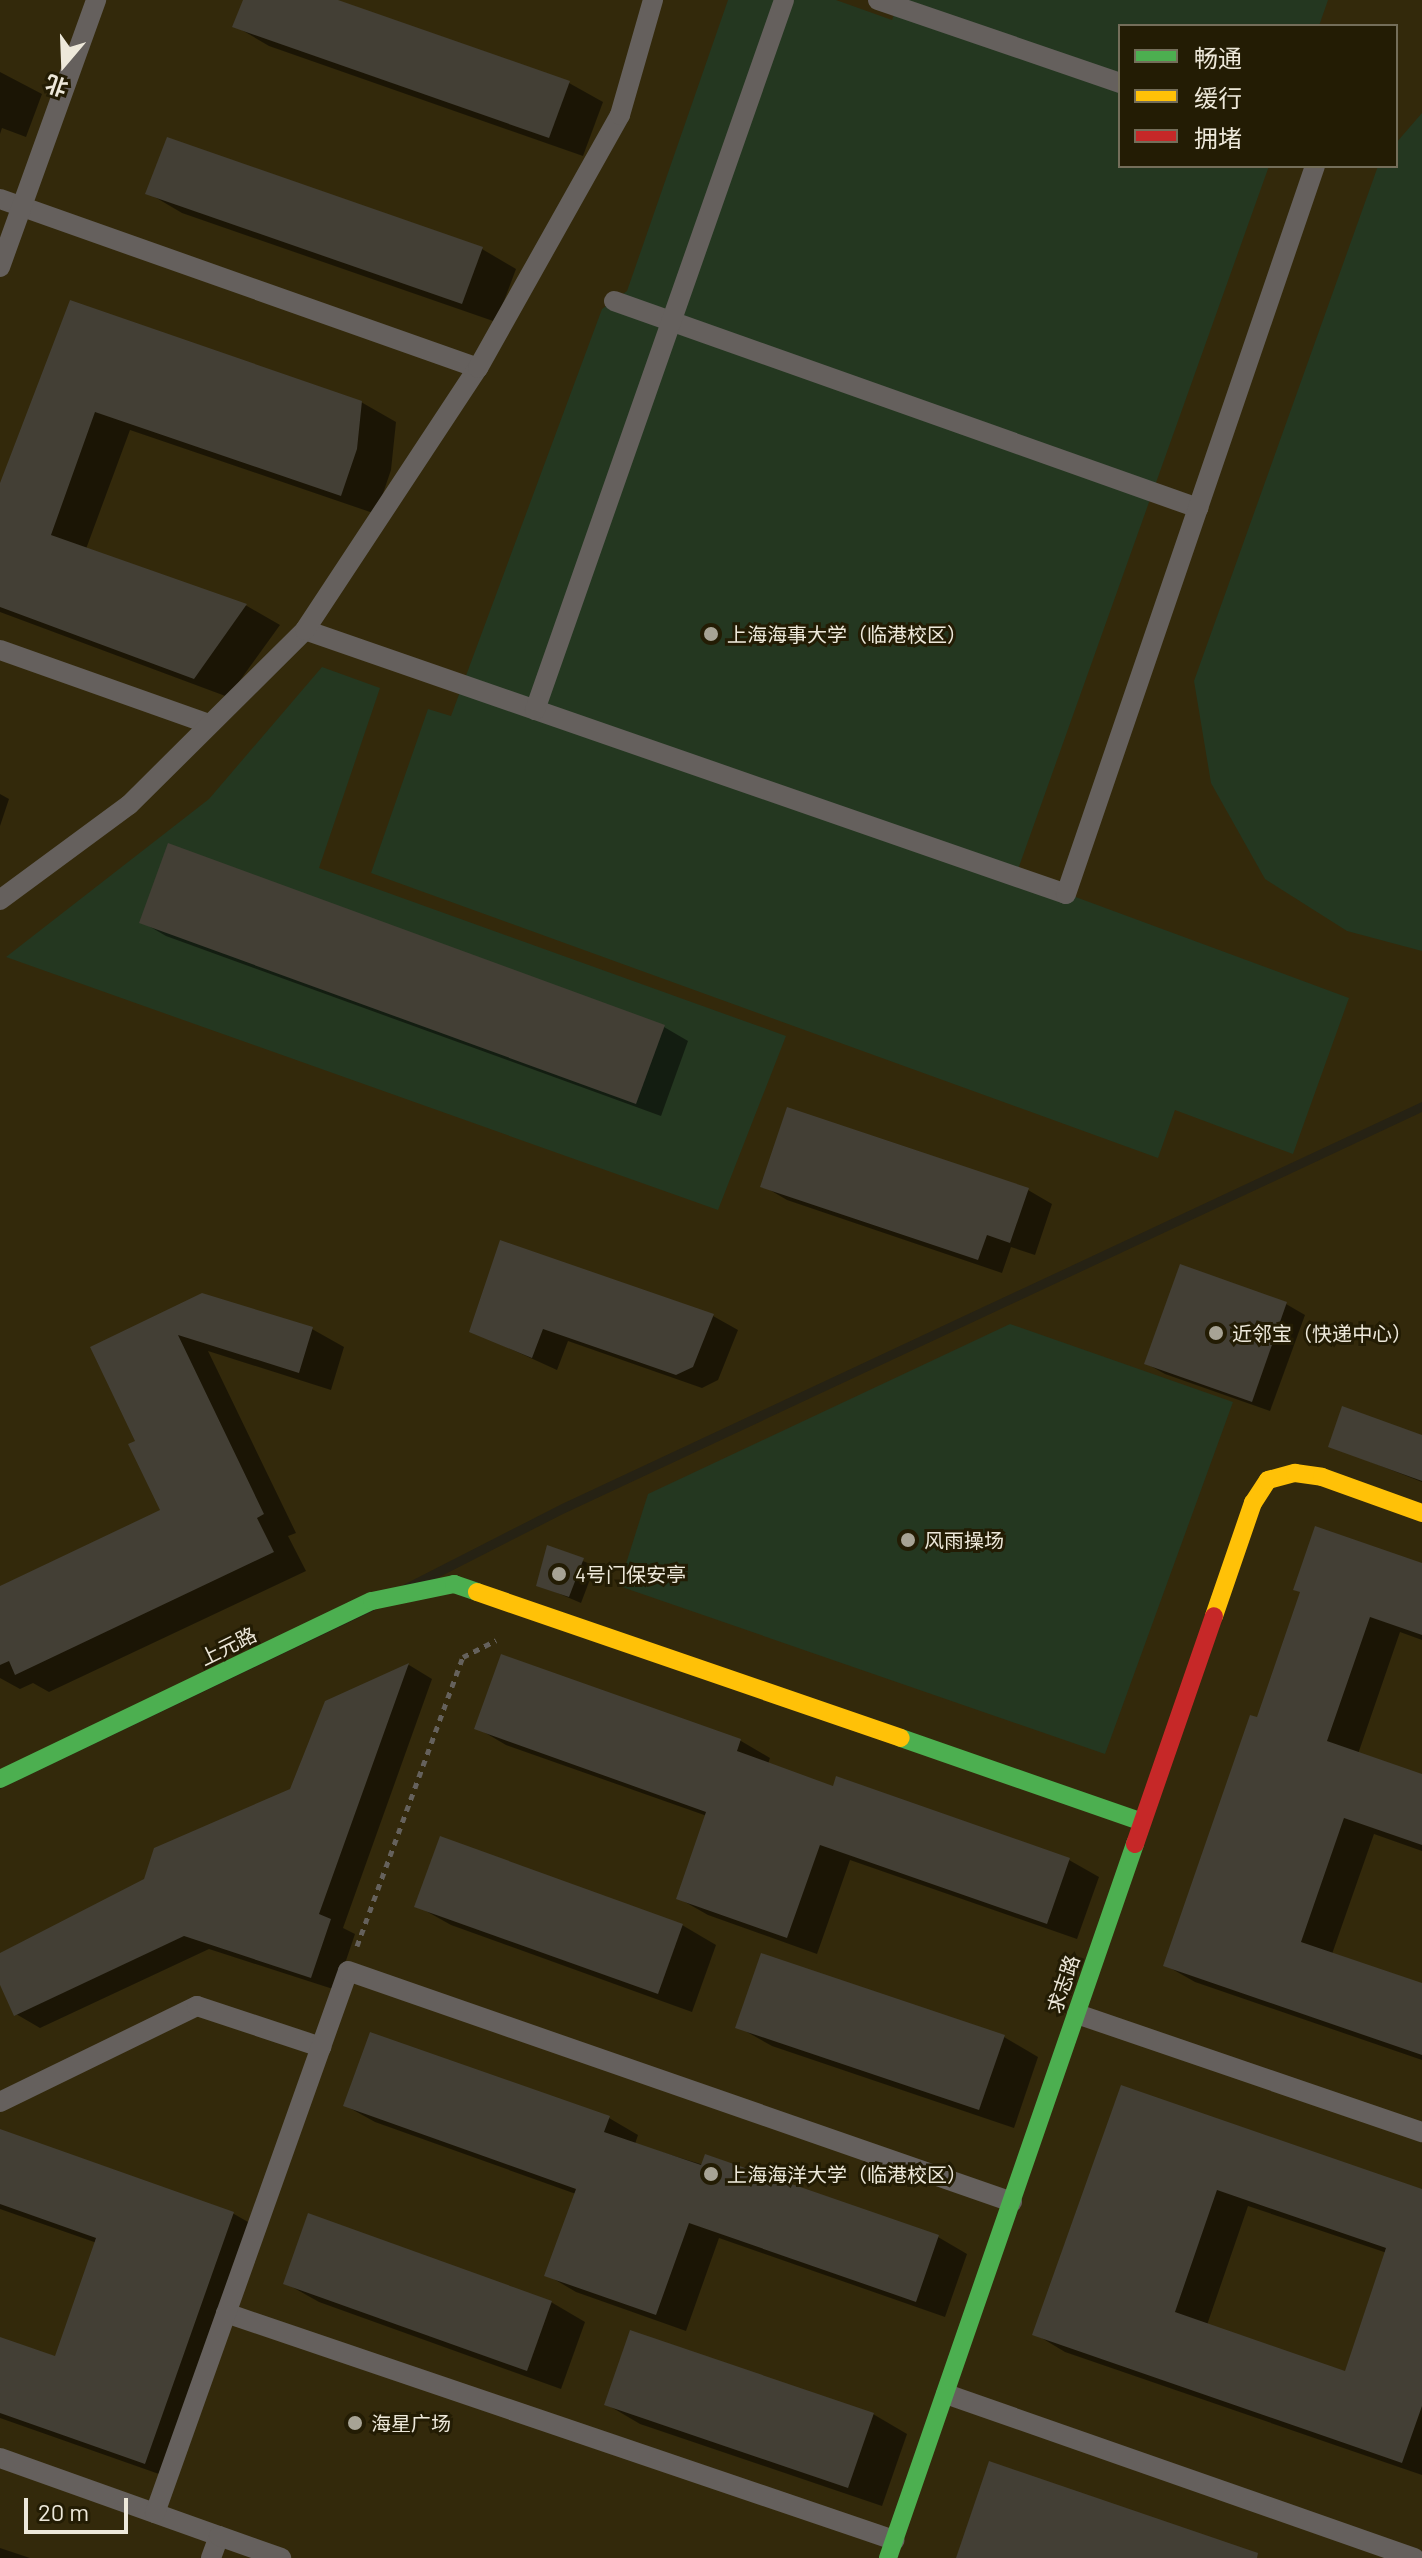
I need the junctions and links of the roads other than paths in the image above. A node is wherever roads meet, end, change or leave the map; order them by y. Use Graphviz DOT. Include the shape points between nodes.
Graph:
graph roads {
  1 [pos="96,0"];
  2 [pos="653,0"];
  3 [pos="784,0"];
  4 [pos="878,0"];
  5 [pos="1118,82"];
  6 [pos="1314,168"];
  7 [pos="0,199"];
  8 [pos="22,207"];
  9 [pos="0,267"];
  10 [pos="614,301"];
  11 [pos="672,322"];
  12 [pos="478,368"];
  13 [pos="1198,508"];
  14 [pos="305,630"];
  15 [pos="0,650"];
  16 [pos="535,710"];
  17 [pos="209,724"];
  18 [pos="0,900"];
  19 [pos="1422,1513"];
  20 [pos="0,1779"];
  21 [pos="1142,1822"];
  22 [pos="1077,2014"];
  23 [pos="321,2047"];
  24 [pos="0,2102"];
  25 [pos="1422,2132"];
  26 [pos="1012,2202"];
  27 [pos="226,2313"];
  28 [pos="946,2394"];
  29 [pos="0,2458"];
  30 [pos="155,2513"];
  31 [pos="219,2536"];
  32 [pos="891,2549"];
  33 [pos="211,2558"];
  34 [pos="281,2558"];
  35 [pos="1414,2558"];
  1 -- 8 [label="lane"];
  2 -- 12 [label="lane" via="620,115"];
  3 -- 11 [label="lane"];
  4 -- 5 [label="lane"];
  6 -- 13 [label="lane"];
  7 -- 8 [label="lane"];
  8 -- 9 [label="lane"];
  8 -- 12 [label="lane"];
  10 -- 11 [label="lane"];
  11 -- 13 [label="lane"];
  11 -- 16 [label="lane"];
  12 -- 14 [label="lane"];
  13 -- 16 [label="lane" via="1066,894"];
  14 -- 16 [label="lane"];
  14 -- 17 [label="lane"];
  15 -- 17 [label="lane"];
  17 -- 18 [label="lane" via="129,805"];
  19 -- 21 [label="street, 求志路" via="1322,1477 1295,1473 1268,1480 1253,1503"];
  20 -- 21 [label="street, 上元路" via="372,1601 454,1584"];
  21 -- 22 [label="street, 求志路"];
  22 -- 25 [label="lane"];
  22 -- 26 [label="street, 求志路"];
  23 -- 24 [label="lane" via="197,2006"];
  23 -- 26 [label="lane" via="348,1971"];
  23 -- 27 [label="lane"];
  26 -- 28 [label="street, 求志路"];
  27 -- 30 [label="lane"];
  27 -- 32 [label="lane"];
  28 -- 32 [label="street, 求志路"];
  28 -- 35 [label="lane"];
  29 -- 30 [label="lane"];
  30 -- 31 [label="lane"];
  31 -- 33 [label="lane"];
  31 -- 34 [label="lane"];
}
